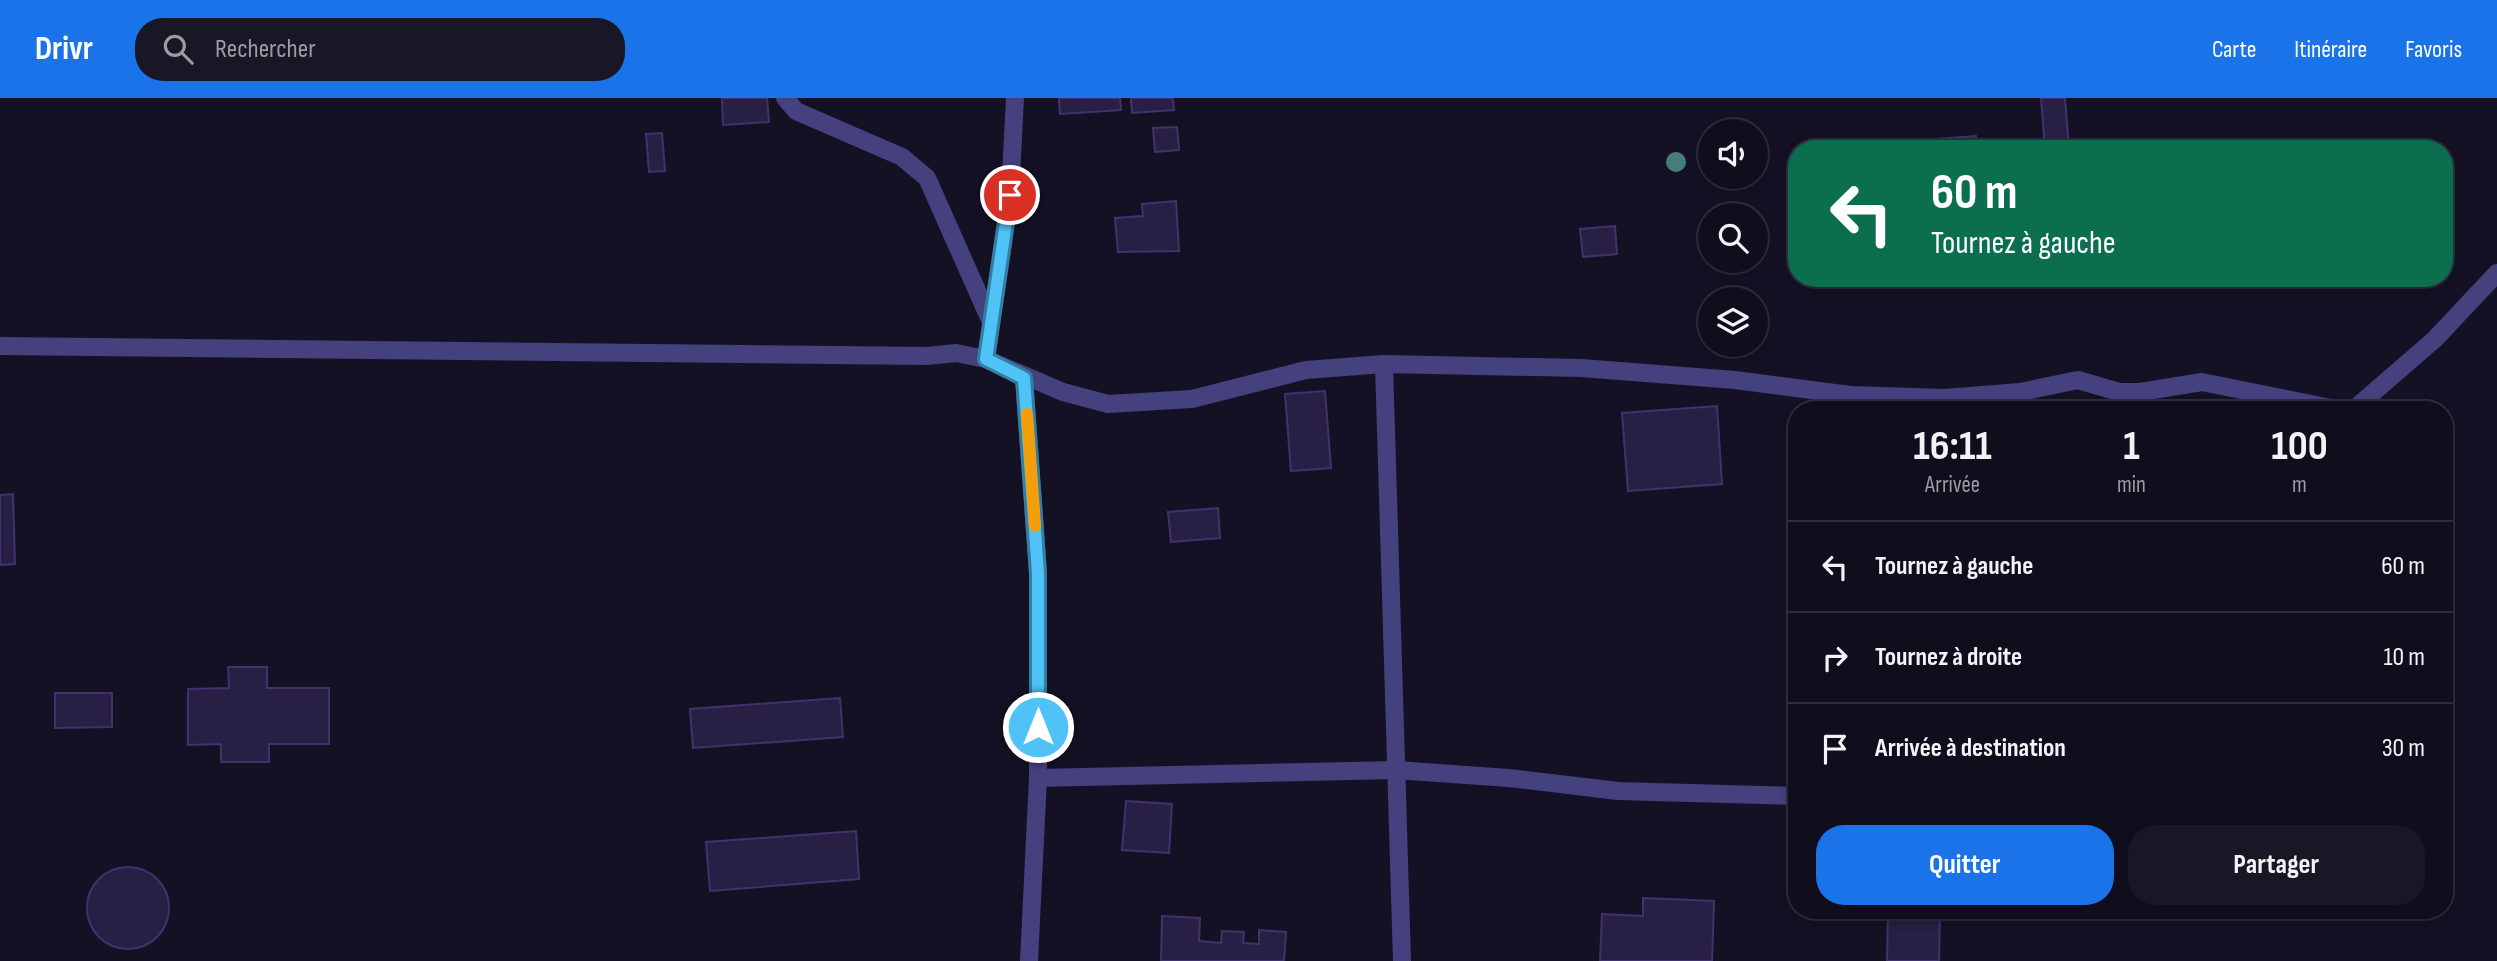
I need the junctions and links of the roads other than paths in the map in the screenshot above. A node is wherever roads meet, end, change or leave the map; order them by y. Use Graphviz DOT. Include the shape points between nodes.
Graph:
graph roads {
  1 [pos="785,98"];
  2 [pos="1014,98"];
  3 [pos="2497,273"];
  4 [pos="991,322"];
  5 [pos="0,346"];
  6 [pos="986,359"];
  7 [pos="1384,364"];
  8 [pos="1024,378"];
  9 [pos="2296,401"];
  10 [pos="2363,401"];
  11 [pos="1396,770"];
  12 [pos="1038,778"];
  13 [pos="1788,796"];
  14 [pos="1029,961"];
  15 [pos="1402,961"];
  1 -- 4 [label="street" via="796,111 902,158 927,178"];
  2 -- 4 [label="street" via="1010,195"];
  3 -- 10 [label="street" via="2435,339"];
  4 -- 6 [label="street"];
  5 -- 6 [label="street" via="956,354"];
  6 -- 8 [label="street"];
  7 -- 8 [label="street" via="1306,370 1192,399 1108,404"];
  7 -- 9 [label="street" via="1581,368 1850,395 1945,398 2020,393 2078,380 2140,393 2202,382"];
  7 -- 11 [label="street"];
  8 -- 12 [label="street" via="1038,573"];
  11 -- 12 [label="street"];
  11 -- 13 [label="street" via="1618,791"];
  11 -- 15 [label="street"];
  12 -- 14 [label="street"];
}
